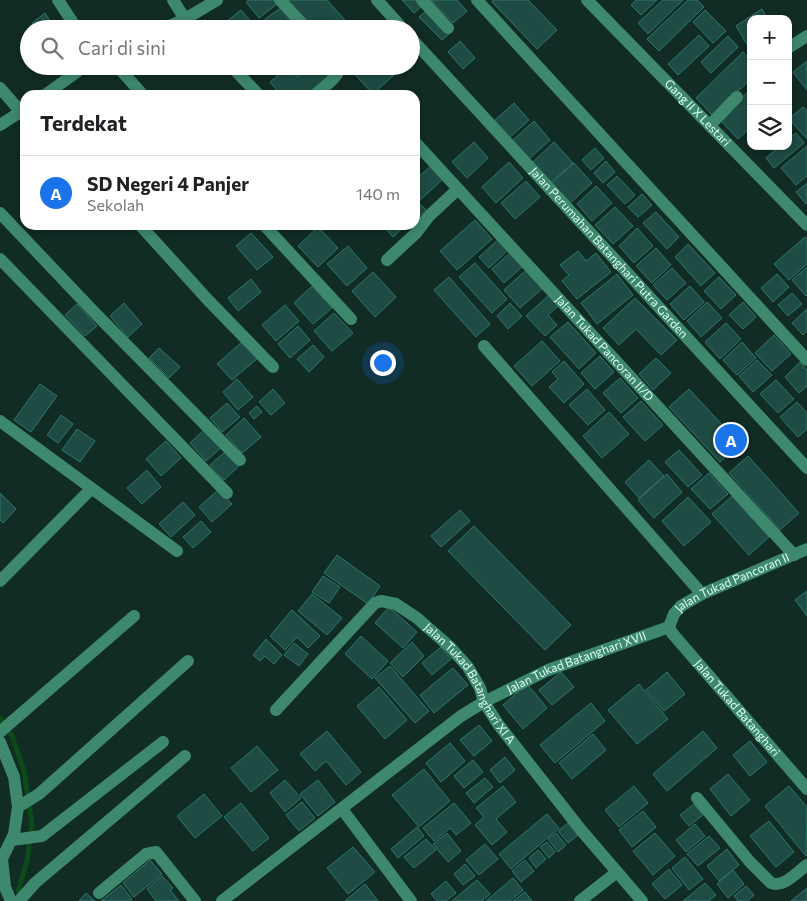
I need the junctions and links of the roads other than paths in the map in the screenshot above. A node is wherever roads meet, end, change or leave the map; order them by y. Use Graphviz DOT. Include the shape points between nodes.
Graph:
graph roads {
  1 [pos="58,0"];
  2 [pos="173,0"];
  3 [pos="217,0"];
  4 [pos="280,0"];
  5 [pos="377,0"];
  6 [pos="422,0"];
  7 [pos="477,0"];
  8 [pos="588,0"];
  9 [pos="185,19"];
  10 [pos="70,20"];
  11 [pos="299,20"];
  12 [pos="395,20"];
  13 [pos="448,28"];
  14 [pos="807,36"];
  15 [pos="792,45"];
  16 [pos="420,48"];
  17 [pos="73,75"];
  18 [pos="125,75"];
  19 [pos="240,75"];
  20 [pos="337,75"];
  21 [pos="0,88"];
  22 [pos="52,90"];
  23 [pos="139,90"];
  24 [pos="254,90"];
  25 [pos="321,90"];
  26 [pos="737,97"];
  27 [pos="20,108"];
  28 [pos="20,113"];
  29 [pos="0,125"];
  30 [pos="710,126"];
  31 [pos="420,147"];
  32 [pos="458,189"];
  33 [pos="0,213"];
  34 [pos="807,225"];
  35 [pos="420,228"];
  36 [pos="145,230"];
  37 [pos="269,230"];
  38 [pos="418,230"];
  39 [pos="0,259"];
  40 [pos="386,260"];
  41 [pos="352,319"];
  42 [pos="484,346"];
  43 [pos="807,360"];
  44 [pos="273,367"];
  45 [pos="0,421"];
  46 [pos="240,460"];
  47 [pos="807,468"];
  48 [pos="91,489"];
  49 [pos="227,493"];
  50 [pos="807,550"];
  51 [pos="177,551"];
  52 [pos="794,555"];
  53 [pos="0,581"];
  54 [pos="702,594"];
  55 [pos="134,616"];
  56 [pos="669,627"];
  57 [pos="188,660"];
  58 [pos="484,702"];
  59 [pos="276,710"];
  60 [pos="0,732"];
  61 [pos="0,742"];
  62 [pos="163,742"];
  63 [pos="186,756"];
  64 [pos="807,789"];
  65 [pos="697,798"];
  66 [pos="19,807"];
  67 [pos="342,809"];
  68 [pos="14,840"];
  69 [pos="1,860"];
  70 [pos="807,865"];
  71 [pos="616,872"];
  72 [pos="99,893"];
  73 [pos="22,897"];
  74 [pos="11,901"];
  75 [pos="195,901"];
  76 [pos="222,901"];
  77 [pos="411,901"];
  78 [pos="580,901"];
  79 [pos="642,901"];
  1 -- 10 [label="street"];
  2 -- 9 [label="street"];
  3 -- 9 [label="street"];
  4 -- 11 [label="street"];
  5 -- 12 [label="street"];
  6 -- 13 [label="street"];
  7 -- 43 [label="street"];
  8 -- 30 [label="street, Gang II X Lestari"];
  14 -- 15 [label="street"];
  16 -- 47 [label="street, Jalan Perumahan Batanghari Putra Garden"];
  17 -- 22 [label="street"];
  18 -- 23 [label="street"];
  19 -- 24 [label="street"];
  20 -- 25 [label="street"];
  21 -- 27 [label="street"];
  26 -- 30 [label="street"];
  28 -- 29 [label="street"];
  30 -- 34 [label="street, Gang II X Lestari"];
  31 -- 32 [label="street, Jalan Tukad Pancoran II/D"];
  32 -- 35 [label="street"];
  32 -- 52 [label="street, Jalan Tukad Pancoran II/D"];
  33 -- 46 [label="street"];
  36 -- 44 [label="street"];
  37 -- 41 [label="street"];
  38 -- 40 [label="street"];
  39 -- 49 [label="street"];
  42 -- 54 [label="street"];
  45 -- 48 [label="street"];
  48 -- 51 [label="street"];
  48 -- 53 [label="street"];
  50 -- 52 [label="street, Jalan Tukad Pancoran II"];
  52 -- 54 [label="street, Jalan Tukad Pancoran II"];
  54 -- 56 [label="street, Jalan Tukad Pancoran II" via="681,606"];
  55 -- 60 [label="street"];
  56 -- 58 [label="street, Jalan Tukad Batanghari XVII" via="548,670"];
  56 -- 64 [label="street, Jalan Tukad Batanghari"];
  57 -- 66 [label="street" via="39,794"];
  58 -- 59 [label="street, Jalan Tukad Batanghari XI A" via="468,667 450,647 417,618 396,604 381,601 356,622"];
  58 -- 67 [label="street, Jalan Tukad Batanghari XVII" via="461,716"];
  58 -- 71 [label="street, Jalan Tukad Batanghari XI A"];
  61 -- 66 [label="street" via="14,778"];
  62 -- 68 [label="street" via="42,836"];
  63 -- 73 [label="street"];
  65 -- 70 [label="street" via="771,883 782,884"];
  66 -- 68 [label="street"];
  67 -- 76 [label="street, Jalan Tukad Batanghari XVII"];
  67 -- 77 [label="street"];
  68 -- 69 [label="street"];
  69 -- 74 [label="street" via="5,887"];
  71 -- 78 [label="street"];
  71 -- 79 [label="street, Jalan Tukad Batanghari XI A"];
  72 -- 75 [label="street" via="146,854 156,852"];
}
